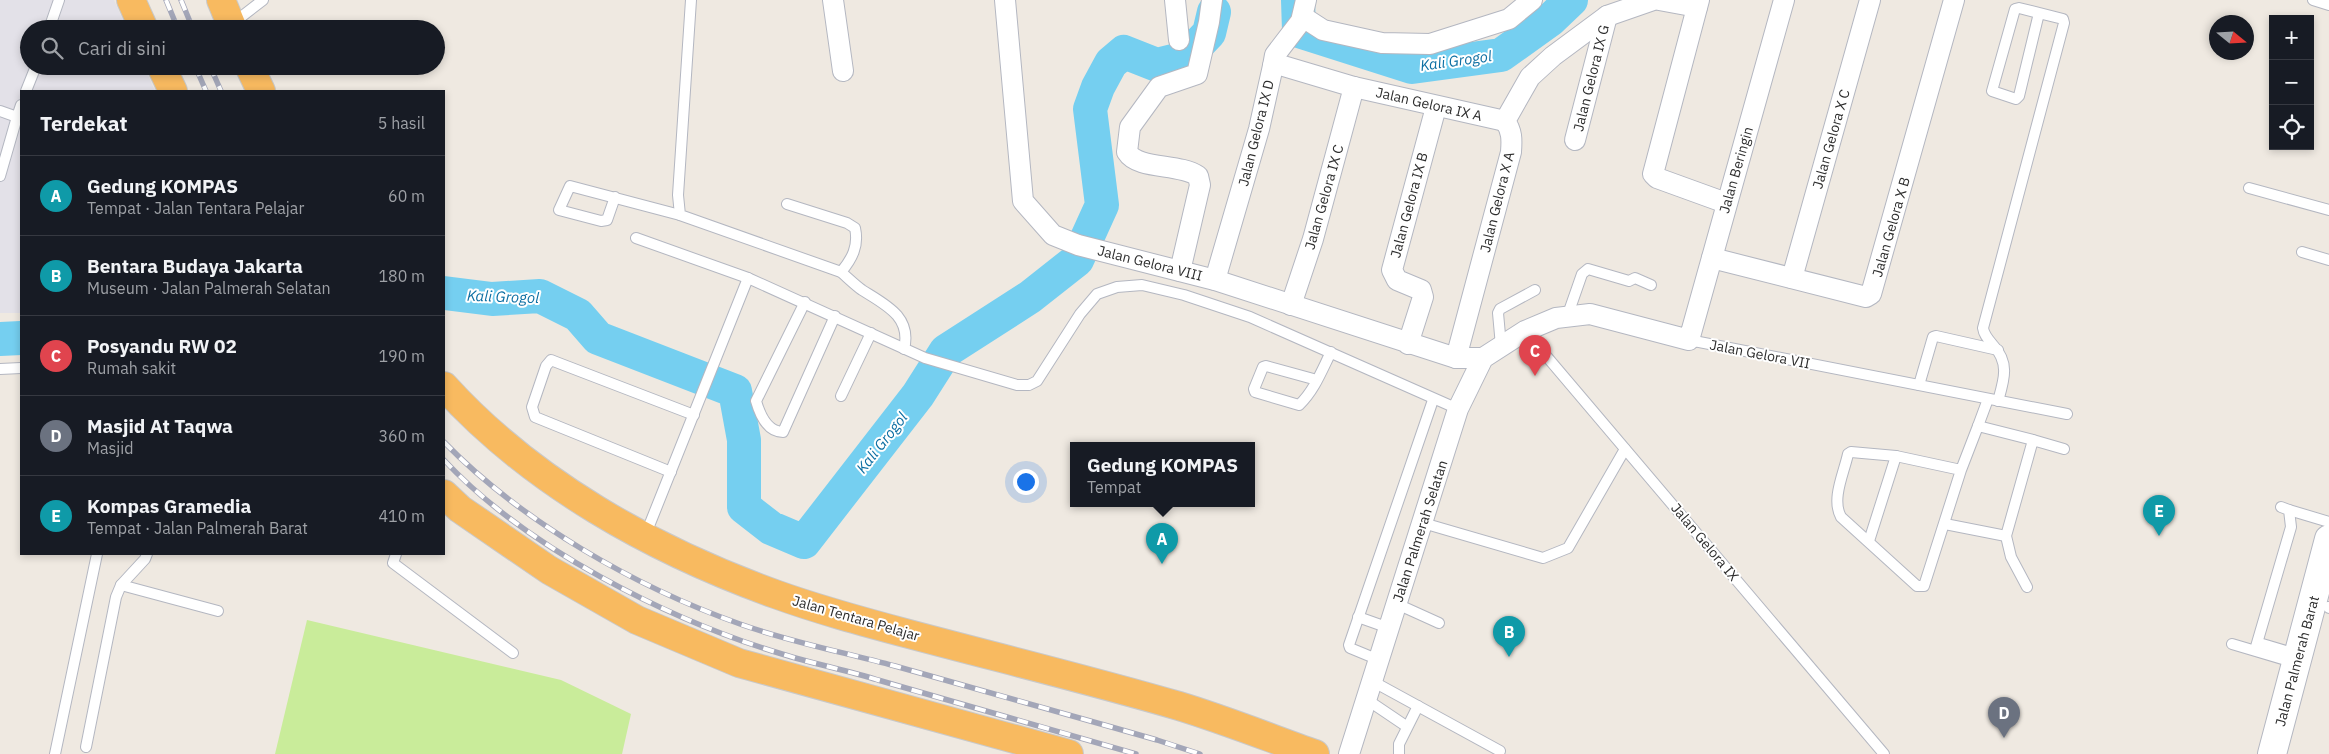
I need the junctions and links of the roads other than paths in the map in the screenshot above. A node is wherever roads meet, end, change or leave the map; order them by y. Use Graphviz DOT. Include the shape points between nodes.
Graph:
graph roads {
  1 [pos="59,0"];
  2 [pos="131,0"];
  3 [pos="221,0"];
  4 [pos="263,0"];
  5 [pos="691,0"];
  6 [pos="833,0"];
  7 [pos="1005,0"];
  8 [pos="1175,0"];
  9 [pos="1212,0"];
  10 [pos="1532,0"];
  11 [pos="1652,0"];
  12 [pos="1659,0"];
  13 [pos="1784,0"];
  14 [pos="1870,0"];
  15 [pos="1954,0"];
  16 [pos="2313,0"];
  17 [pos="1698,4"];
  18 [pos="2329,5"];
  19 [pos="2039,13"];
  20 [pos="1607,16"];
  21 [pos="1301,18"];
  22 [pos="52,20"];
  23 [pos="140,20"];
  24 [pos="229,20"];
  25 [pos="240,20"];
  26 [pos="1178,40"];
  27 [pos="1273,66"];
  28 [pos="843,72"];
  29 [pos="32,75"];
  30 [pos="165,75"];
  31 [pos="253,75"];
  32 [pos="1354,87"];
  33 [pos="26,90"];
  34 [pos="173,90"];
  35 [pos="261,90"];
  36 [pos="1436,106"];
  37 [pos="20,108"];
  38 [pos="0,111"];
  39 [pos="17,117"];
  40 [pos="1505,120"];
  41 [pos="1575,140"];
  42 [pos="0,176"];
  43 [pos="2249,188"];
  44 [pos="614,198"];
  45 [pos="1726,203"];
  46 [pos="787,204"];
  47 [pos="2329,210"];
  48 [pos="680,215"];
  49 [pos="636,238"];
  50 [pos="2302,252"];
  51 [pos="1712,258"];
  52 [pos="2329,260"];
  53 [pos="1180,271"];
  54 [pos="841,272"];
  55 [pos="748,278"];
  56 [pos="1792,278"];
  57 [pos="1215,280"];
  58 [pos="1651,285"];
  59 [pos="1535,290"];
  60 [pos="805,302"];
  61 [pos="1291,306"];
  62 [pos="835,316"];
  63 [pos="1567,317"];
  64 [pos="1525,331"];
  65 [pos="870,333"];
  66 [pos="1690,340"];
  67 [pos="1408,344"];
  68 [pos="1501,346"];
  69 [pos="904,349"];
  70 [pos="1999,351"];
  71 [pos="1331,352"];
  72 [pos="1456,358"];
  73 [pos="1483,358"];
  74 [pos="20,368"];
  75 [pos="0,369"];
  76 [pos="1317,380"];
  77 [pos="1919,386"];
  78 [pos="445,387"];
  79 [pos="841,396"];
  80 [pos="1434,400"];
  81 [pos="1993,400"];
  82 [pos="1458,410"];
  83 [pos="695,411"];
  84 [pos="2068,414"];
  85 [pos="1978,426"];
  86 [pos="2033,440"];
  87 [pos="1625,448"];
  88 [pos="2064,449"];
  89 [pos="1896,456"];
  90 [pos="1961,470"];
  91 [pos="671,472"];
  92 [pos="445,495"];
  93 [pos="2329,522"];
  94 [pos="1423,523"];
  95 [pos="1945,524"];
  96 [pos="2006,536"];
  97 [pos="645,537"];
  98 [pos="2329,538"];
  99 [pos="1869,541"];
  100 [pos="97,555"];
  101 [pos="147,555"];
  102 [pos="396,555"];
  103 [pos="121,585"];
  104 [pos="2027,587"];
  105 [pos="1397,604"];
  106 [pos="2329,607"];
  107 [pos="218,611"];
  108 [pos="1358,617"];
  109 [pos="1438,624"];
  110 [pos="1389,628"];
  111 [pos="2232,644"];
  112 [pos="2257,646"];
  113 [pos="513,653"];
  114 [pos="2297,659"];
  115 [pos="1379,660"];
  116 [pos="1369,690"];
  117 [pos="1418,706"];
  118 [pos="1406,726"];
  119 [pos="86,747"];
  120 [pos="1500,751"];
  121 [pos="55,754"];
  122 [pos="1069,754"];
  123 [pos="1316,754"];
  124 [pos="1348,754"];
  125 [pos="1399,754"];
  126 [pos="1884,754"];
  127 [pos="2272,754"];
  128 [pos="2291,754"];
  1 -- 22 [label="lane"];
  2 -- 23 [label="highway"];
  3 -- 24 [label="highway"];
  4 -- 25 [label="lane"];
  5 -- 48 [label="lane" via="678,195"];
  6 -- 28 [label="street"];
  7 -- 53 [label="street, Jalan Gelora VIII" via="1023,201 1053,235 1085,247"];
  8 -- 26 [label="street"];
  9 -- 53 [label="street" via="1197,74 1159,87 1130,128 1127,142 1127,152 1137,161 1198,176 1200,185"];
  10 -- 21 [label="street" via="1509,19 1430,44 1373,41 1323,30"];
  11 -- 20 [label="street"];
  12 -- 17 [label="street"];
  13 -- 45 [label="street, Jalan Beringin"];
  14 -- 56 [label="street, Jalan Gelora X C"];
  15 -- 56 [label="street, Jalan Gelora X B" via="1873,291 1866,296"];
  16 -- 18 [label="lane"];
  17 -- 45 [label="street" via="1654,174 1657,178"];
  19 -- 19 [label="lane" via="2019,96 2016,99 1994,93 2015,10"];
  19 -- 70 [label="lane" via="2063,19 2064,23 1983,328"];
  20 -- 40 [label="street" via="1575,38 1530,77"];
  20 -- 41 [label="street, Jalan Gelora IX G"];
  21 -- 27 [label="street" via="1275,55"];
  27 -- 32 [label="street, Jalan Gelora IX D"];
  27 -- 57 [label="street, Jalan Gelora IX D" via="1259,129"];
  29 -- 33 [label="lane"];
  30 -- 34 [label="highway"];
  31 -- 35 [label="highway"];
  32 -- 36 [label="street, Jalan Gelora IX A"];
  32 -- 61 [label="street, Jalan Gelora IX C" via="1313,239"];
  36 -- 40 [label="street, Jalan Gelora IX A"];
  36 -- 67 [label="street, Jalan Gelora IX B" via="1392,270 1397,280 1421,290 1423,297"];
  37 -- 39 [label="lane"];
  38 -- 39 [label="lane"];
  39 -- 42 [label="lane"];
  40 -- 72 [label="street, Jalan Gelora X A" via="1512,139 1510,152"];
  43 -- 47 [label="lane"];
  44 -- 44 [label="lane" via="607,220 560,210 570,186"];
  44 -- 48 [label="lane"];
  45 -- 51 [label="street, Jalan Beringin"];
  46 -- 54 [label="lane" via="855,228 855,247 850,262"];
  48 -- 54 [label="lane"];
  49 -- 55 [label="lane"];
  50 -- 52 [label="lane"];
  51 -- 56 [label="street, Jalan Gelora X B"];
  51 -- 66 [label="street, Jalan Beringin"];
  53 -- 57 [label="street, Jalan Gelora VIII"];
  54 -- 69 [label="lane" via="902,320 908,336"];
  55 -- 60 [label="lane"];
  55 -- 83 [label="lane"];
  57 -- 61 [label="street, Jalan Gelora VIII"];
  58 -- 63 [label="lane" via="1635,278 1629,280 1588,269 1582,274"];
  59 -- 68 [label="lane" via="1500,308"];
  60 -- 62 [label="lane"];
  60 -- 62 [label="lane" via="756,401 770,429 783,432"];
  61 -- 67 [label="street, Jalan Gelora VIII"];
  62 -- 65 [label="lane"];
  63 -- 64 [label="street, Jalan Gelora VII" via="1556,318"];
  63 -- 66 [label="street, Jalan Gelora VII" via="1590,314"];
  64 -- 68 [label="street"];
  64 -- 87 [label="lane, Jalan Gelora IX"];
  65 -- 69 [label="lane"];
  65 -- 79 [label="lane"];
  66 -- 77 [label="lane, Jalan Gelora VII"];
  67 -- 72 [label="street, Jalan Gelora VIII"];
  68 -- 73 [label="street"];
  69 -- 71 [label="lane" via="1016,385 1029,385 1036,381 1075,321 1097,294 1117,287 1142,285 1250,317"];
  70 -- 77 [label="lane" via="1933,337"];
  70 -- 81 [label="lane" via="2006,370"];
  71 -- 76 [label="lane"];
  71 -- 80 [label="lane"];
  72 -- 73 [label="street, Jalan Gelora VIII"];
  73 -- 82 [label="street, Jalan Palmerah Selatan"];
  74 -- 75 [label="lane"];
  76 -- 76 [label="lane" via="1308,397 1299,405 1254,389 1266,366"];
  77 -- 81 [label="lane, Jalan Gelora VII"];
  78 -- 97 [label="highway, Jalan Tentara Pelajar" via="519,457"];
  80 -- 82 [label="lane"];
  80 -- 108 [label="lane"];
  81 -- 84 [label="lane, Jalan Gelora VII"];
  81 -- 85 [label="lane"];
  82 -- 94 [label="street, Jalan Palmerah Selatan"];
  83 -- 91 [label="lane"];
  83 -- 91 [label="lane" via="551,360 546,366 532,407 535,417"];
  85 -- 86 [label="lane"];
  85 -- 90 [label="lane"];
  86 -- 88 [label="lane"];
  86 -- 96 [label="lane"];
  87 -- 94 [label="lane" via="1568,548 1555,555 1543,558"];
  87 -- 126 [label="lane, Jalan Gelora IX"];
  89 -- 90 [label="lane"];
  89 -- 99 [label="lane"];
  89 -- 99 [label="lane" via="1848,454 1837,501 1838,511"];
  90 -- 95 [label="lane"];
  91 -- 97 [label="lane"];
  92 -- 122 [label="highway" via="460,509 549,570 637,620 739,663"];
  93 -- 112 [label="lane" via="2285,508 2291,527"];
  94 -- 105 [label="street, Jalan Palmerah Selatan"];
  95 -- 96 [label="lane"];
  95 -- 99 [label="lane" via="1925,585 1920,587"];
  96 -- 104 [label="lane" via="2011,557"];
  97 -- 123 [label="highway, Jalan Tentara Pelajar" via="709,569 817,608 1180,707"];
  98 -- 114 [label="main road, Jalan Palmerah Barat"];
  100 -- 121 [label="lane"];
  101 -- 103 [label="lane"];
  102 -- 113 [label="lane" via="393,562"];
  103 -- 107 [label="lane"];
  103 -- 119 [label="lane"];
  105 -- 109 [label="lane"];
  105 -- 110 [label="street, Jalan Palmerah Selatan"];
  106 -- 128 [label="main road, Jalan Palmerah Barat"];
  108 -- 110 [label="lane"];
  108 -- 115 [label="lane" via="1350,648"];
  110 -- 115 [label="street, Jalan Palmerah Selatan"];
  111 -- 112 [label="lane"];
  112 -- 114 [label="lane"];
  114 -- 127 [label="main road, Jalan Palmerah Barat"];
  115 -- 116 [label="street, Jalan Palmerah Selatan"];
  116 -- 117 [label="lane"];
  116 -- 118 [label="lane"];
  116 -- 124 [label="street, Jalan Palmerah Selatan"];
  117 -- 118 [label="lane"];
  117 -- 120 [label="lane"];
  118 -- 125 [label="lane"];
}
